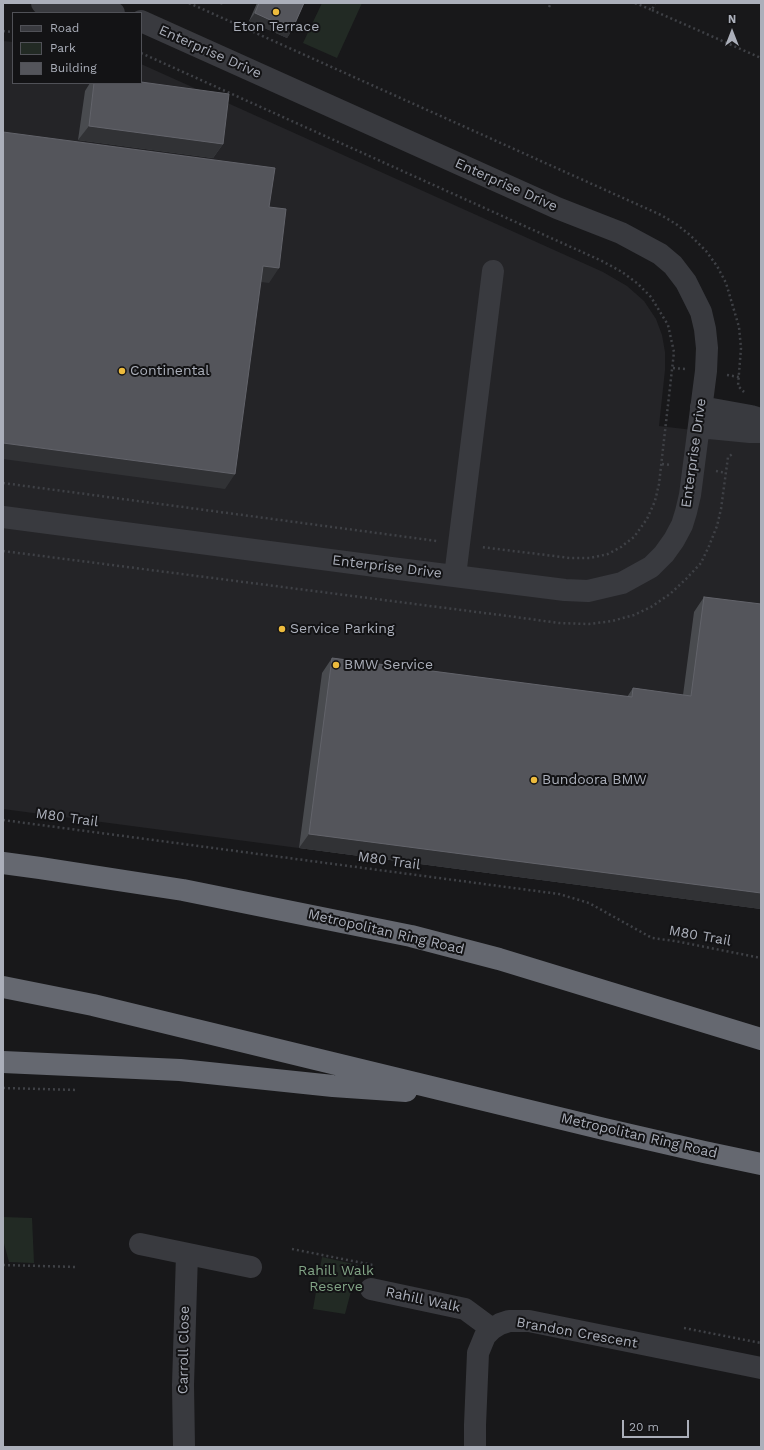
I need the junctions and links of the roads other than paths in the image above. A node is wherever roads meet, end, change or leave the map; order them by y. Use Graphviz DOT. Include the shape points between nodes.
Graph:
graph roads {
  1 [pos="42,3"];
  2 [pos="107,12"];
  3 [pos="142,21"];
  4 [pos="493,271"];
  5 [pos="700,417"];
  6 [pos="761,418"];
  7 [pos="761,432"];
  8 [pos="3,517"];
  9 [pos="455,576"];
  10 [pos="3,864"];
  11 [pos="3,987"];
  12 [pos="761,1039"];
  13 [pos="3,1062"];
  14 [pos="465,1094"];
  15 [pos="761,1164"];
  16 [pos="140,1244"];
  17 [pos="187,1254"];
  18 [pos="251,1267"];
  19 [pos="371,1289"];
  20 [pos="492,1329"];
  21 [pos="761,1368"];
  22 [pos="184,1447"];
  23 [pos="475,1447"];
  1 -- 2 [label="street"];
  3 -- 5 [label="street, Enterprise Drive" via="557,208 621,232 660,254 673,265 686,282 701,312 705,329 706,371"];
  4 -- 9 [label="street"];
  5 -- 6 [label="street"];
  5 -- 7 [label="street" via="750,432"];
  5 -- 9 [label="street, Enterprise Drive" via="690,495 682,525 664,554 651,567 622,583 588,591"];
  8 -- 9 [label="street, Enterprise Drive"];
  10 -- 12 [label="highway, Metropolitan Ring Road" via="183,890 411,936 499,959"];
  11 -- 14 [label="highway, Metropolitan Ring Road" via="93,1005"];
  13 -- 14 [label="highway" via="180,1070 333,1086"];
  14 -- 15 [label="highway, Metropolitan Ring Road"];
  16 -- 17 [label="street"];
  17 -- 18 [label="street"];
  17 -- 22 [label="street, Carroll Close" via="182,1385"];
  19 -- 20 [label="street, Rahill Walk" via="466,1309"];
  20 -- 21 [label="street, Brandon Crescent" via="509,1321 529,1321"];
  20 -- 23 [label="street" via="485,1336 478,1353"];
}
